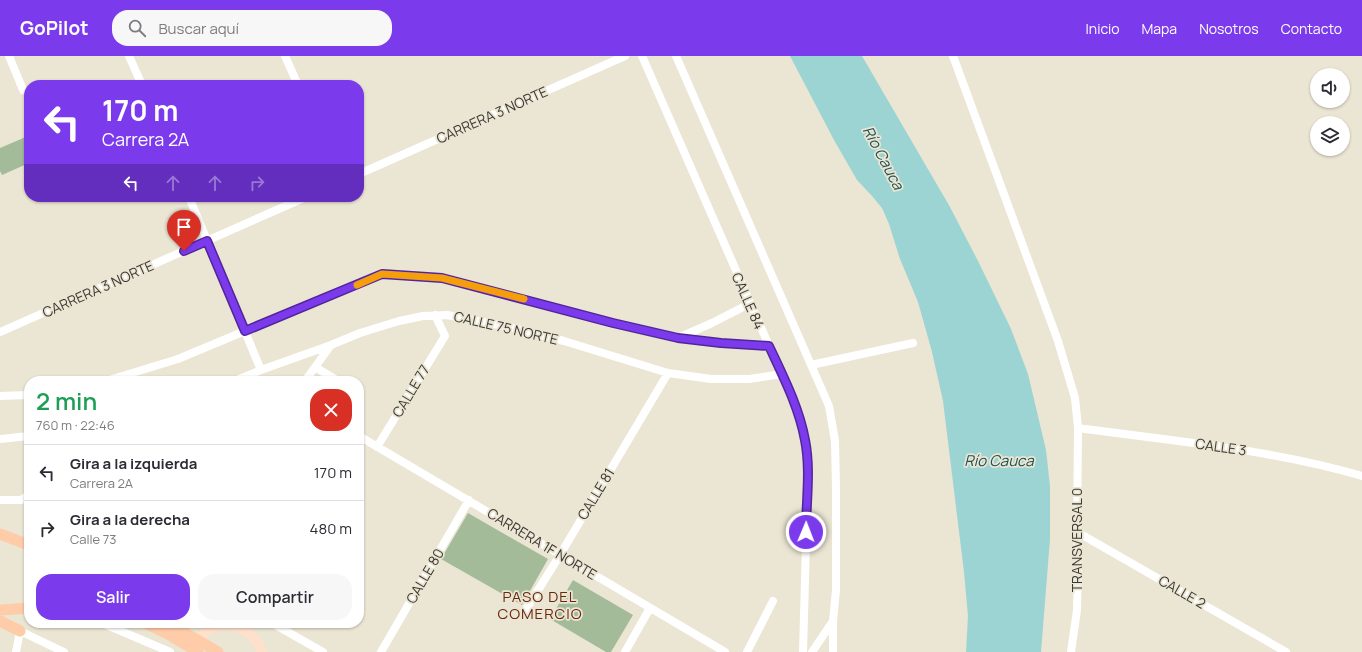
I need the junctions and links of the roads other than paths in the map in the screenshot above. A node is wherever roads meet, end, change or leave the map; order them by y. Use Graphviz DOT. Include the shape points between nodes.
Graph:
graph roads {
  1 [pos="9,56"];
  2 [pos="130,56"];
  3 [pos="285,56"];
  4 [pos="625,56"];
  5 [pos="642,56"];
  6 [pos="676,56"];
  7 [pos="953,56"];
  8 [pos="140,80"];
  9 [pos="296,80"];
  10 [pos="23,90"];
  11 [pos="364,172"];
  12 [pos="191,202"];
  13 [pos="295,202"];
  14 [pos="207,241"];
  15 [pos="750,304"];
  16 [pos="435,315"];
  17 [pos="245,331"];
  18 [pos="0,332"];
  19 [pos="678,338"];
  20 [pos="913,343"];
  21 [pos="331,345"];
  22 [pos="769,346"];
  23 [pos="812,365"];
  24 [pos="315,367"];
  25 [pos="261,370"];
  26 [pos="668,373"];
  27 [pos="782,374"];
  28 [pos="122,376"];
  29 [pos="247,376"];
  30 [pos="309,376"];
  31 [pos="330,376"];
  32 [pos="24,395"];
  33 [pos="0,396"];
  34 [pos="1078,428"];
  35 [pos="24,437"];
  36 [pos="0,439"];
  37 [pos="364,439"];
  38 [pos="377,446"];
  39 [pos="1362,476"];
  40 [pos="24,498"];
  41 [pos="0,500"];
  42 [pos="469,500"];
  43 [pos="1077,532"];
  44 [pos="0,534"];
  45 [pos="24,543"];
  46 [pos="560,555"];
  47 [pos="773,601"];
  48 [pos="24,608"];
  49 [pos="650,608"];
  50 [pos="0,610"];
  51 [pos="523,614"];
  52 [pos="0,621"];
  53 [pos="833,621"];
  54 [pos="114,628"];
  55 [pos="155,628"];
  56 [pos="177,628"];
  57 [pos="213,628"];
  58 [pos="241,628"];
  59 [pos="281,628"];
  60 [pos="20,631"];
  61 [pos="16,652"];
  62 [pos="64,652"];
  63 [pos="170,652"];
  64 [pos="192,652"];
  65 [pos="198,652"];
  66 [pos="218,652"];
  67 [pos="262,652"];
  68 [pos="322,652"];
  69 [pos="381,652"];
  70 [pos="625,652"];
  71 [pos="725,652"];
  72 [pos="747,652"];
  73 [pos="803,652"];
  74 [pos="812,652"];
  75 [pos="833,652"];
  76 [pos="1070,652"];
  77 [pos="1286,652"];
  1 -- 10 [label="street"];
  2 -- 8 [label="street"];
  3 -- 9 [label="street"];
  4 -- 11 [label="street, CARRERA 3 NORTE"];
  5 -- 15 [label="street, CALLE 84"];
  6 -- 23 [label="street"];
  7 -- 34 [label="street, TRANSVERSAL 0" via="1058,341 1075,398"];
  12 -- 14 [label="street"];
  13 -- 14 [label="street, CARRERA 3 NORTE"];
  14 -- 17 [label="street"];
  14 -- 18 [label="street, CARRERA 3 NORTE"];
  15 -- 19 [label="street"];
  15 -- 22 [label="street, CALLE 84"];
  16 -- 21 [label="street, CALLE 75 NORTE" via="399,321"];
  16 -- 26 [label="street, CALLE 75 NORTE" via="509,327"];
  16 -- 38 [label="street, CALLE 77" via="445,336"];
  17 -- 19 [label="street" via="382,274 442,278"];
  17 -- 25 [label="street"];
  17 -- 28 [label="street" via="178,359"];
  19 -- 22 [label="street"];
  20 -- 23 [label="street"];
  21 -- 24 [label="street"];
  21 -- 25 [label="street, CALLE 75 NORTE"];
  22 -- 27 [label="street, CALLE 84"];
  23 -- 53 [label="street" via="829,406 835,440 836,590"];
  24 -- 30 [label="street"];
  24 -- 31 [label="street"];
  25 -- 29 [label="street, CALLE 75 NORTE"];
  26 -- 27 [label="street, CALLE 75 NORTE" via="711,379 749,379"];
  26 -- 46 [label="street, CALLE 81"];
  27 -- 73 [label="street, CALLE 84" via="806,440 808,470"];
  32 -- 33 [label="street"];
  34 -- 39 [label="street, CALLE 3" via="1260,452"];
  34 -- 43 [label="street, TRANSVERSAL 0"];
  35 -- 36 [label="street"];
  37 -- 38 [label="street, CARRERA 1F NORTE"];
  38 -- 42 [label="street, CARRERA 1F NORTE"];
  40 -- 41 [label="street"];
  42 -- 46 [label="street, CARRERA 1F NORTE"];
  42 -- 69 [label="street, CALLE 80"];
  43 -- 76 [label="street, TRANSVERSAL 0" via="1077,610"];
  43 -- 77 [label="street, CALLE 2"];
  44 -- 45 [label="highway"];
  46 -- 49 [label="street, CARRERA 1F NORTE"];
  46 -- 51 [label="street, CALLE 81"];
  47 -- 72 [label="street"];
  48 -- 50 [label="highway"];
  49 -- 70 [label="street"];
  49 -- 71 [label="street, CARRERA 1F NORTE"];
  52 -- 60 [label="highway"];
  53 -- 74 [label="street"];
  53 -- 75 [label="street"];
  54 -- 63 [label="street"];
  55 -- 65 [label="highway"];
  56 -- 66 [label="highway"];
  57 -- 64 [label="main road" via="203,635"];
  58 -- 67 [label="main road" via="255,639"];
  59 -- 68 [label="street"];
  60 -- 61 [label="street"];
  60 -- 62 [label="street"];
}
